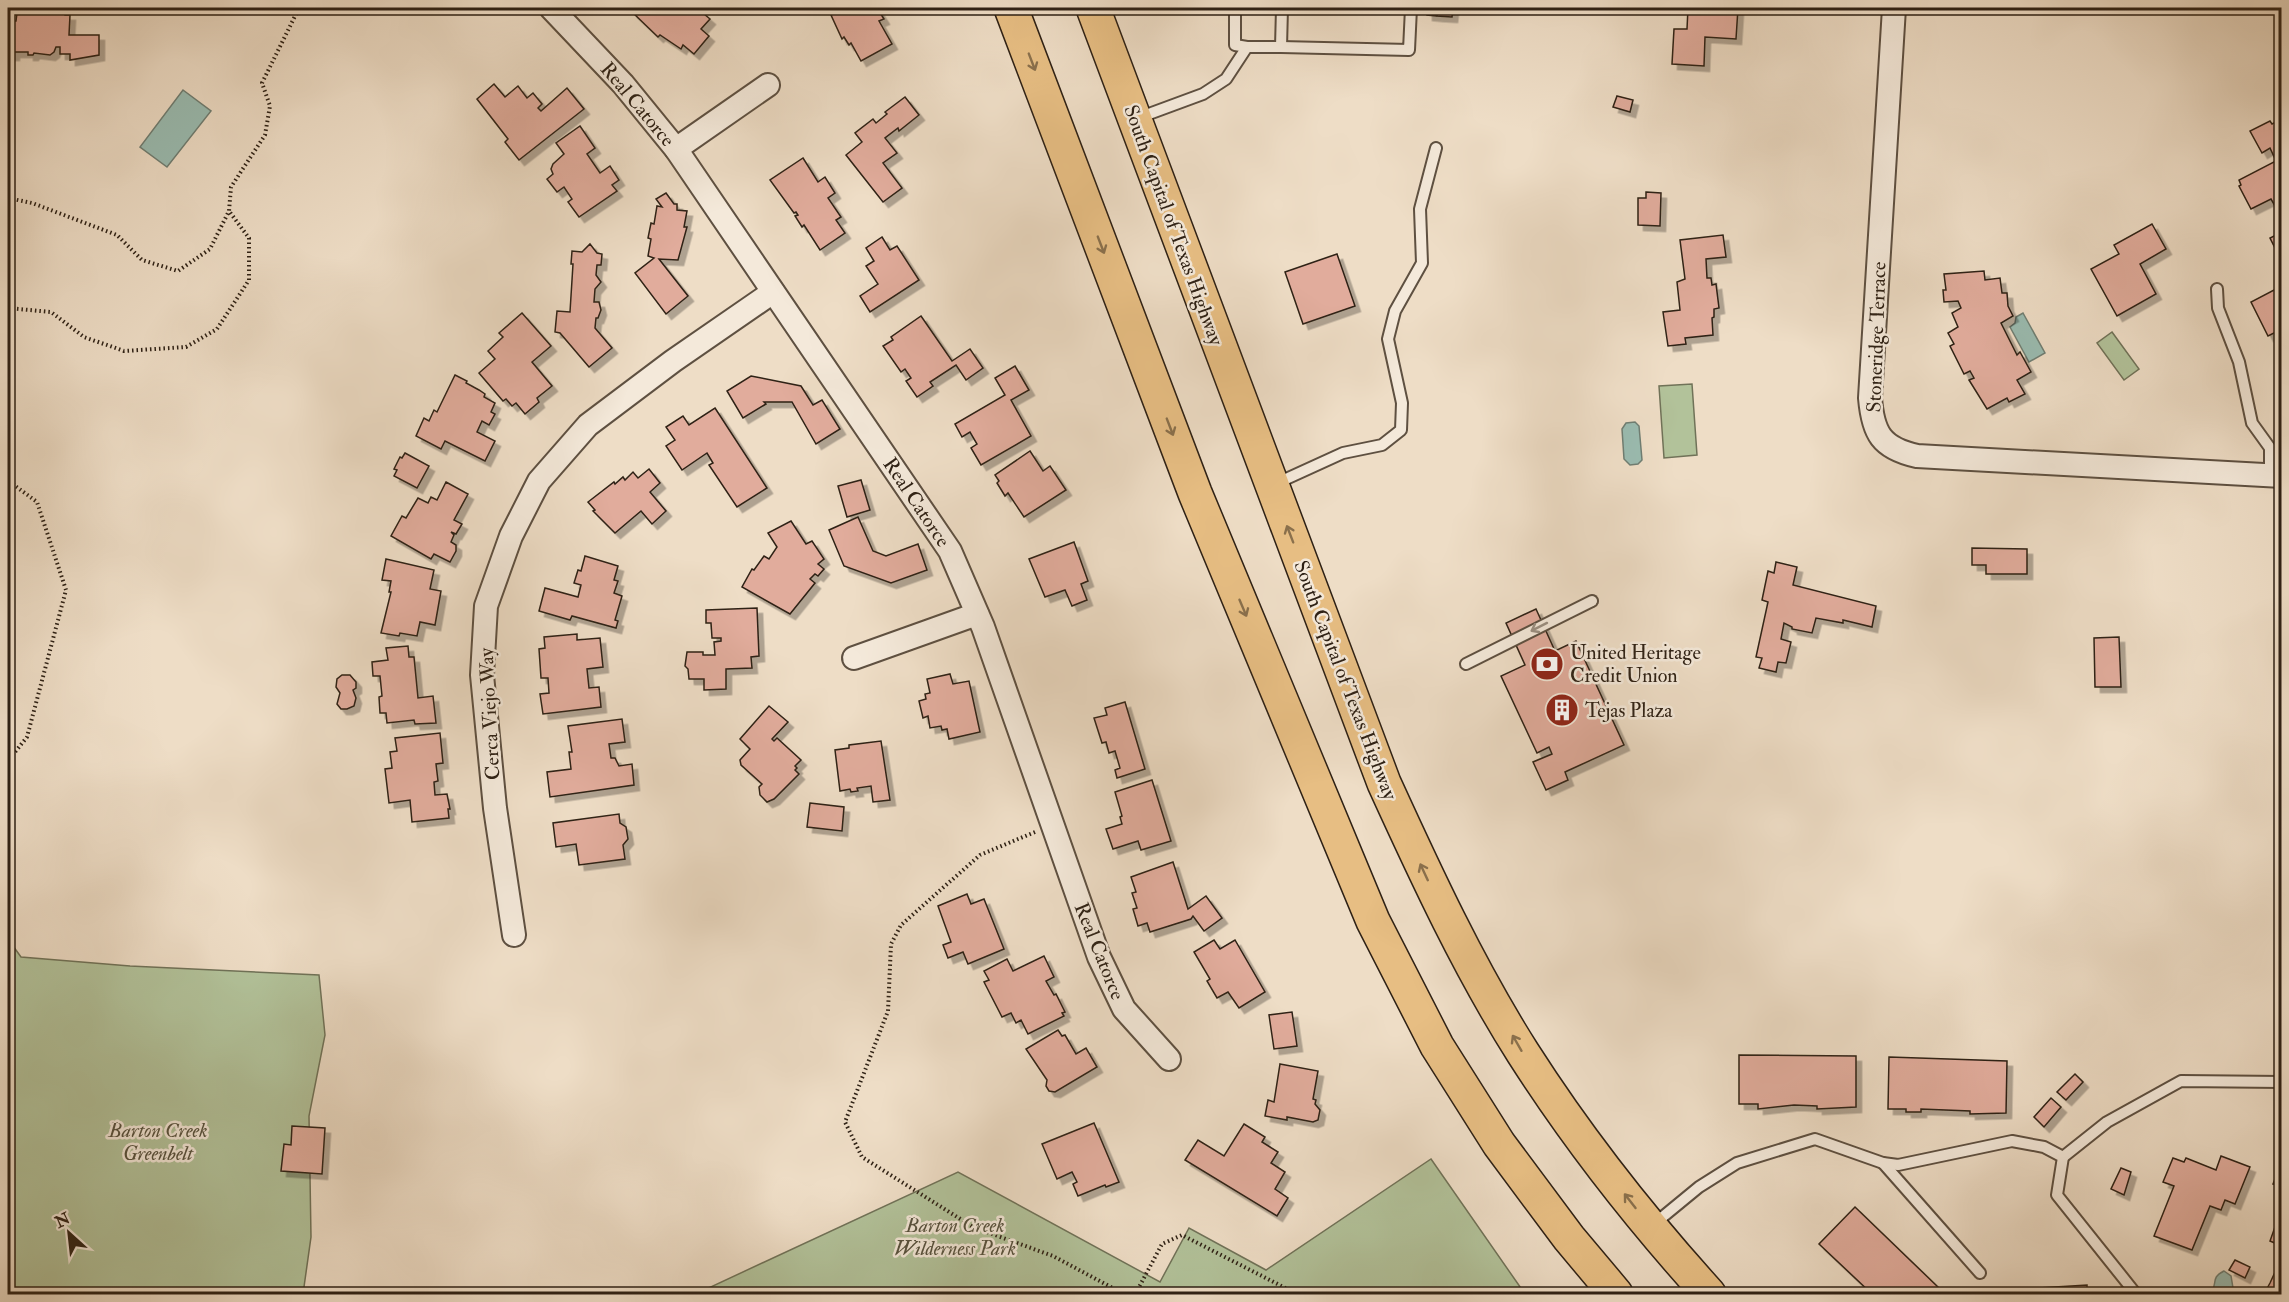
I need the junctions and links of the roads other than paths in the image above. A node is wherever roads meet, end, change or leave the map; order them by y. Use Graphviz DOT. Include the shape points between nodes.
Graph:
graph roads {
  1 [pos="551,8"];
  2 [pos="1011,8"];
  3 [pos="1093,8"];
  4 [pos="1235,8"];
  5 [pos="1282,8"];
  6 [pos="1411,8"];
  7 [pos="1894,8"];
  8 [pos="1247,47"];
  9 [pos="1281,47"];
  10 [pos="768,86"];
  11 [pos="1134,119"];
  12 [pos="676,148"];
  13 [pos="1436,148"];
  14 [pos="2217,289"];
  15 [pos="774,292"];
  16 [pos="2276,476"];
  17 [pos="1272,486"];
  18 [pos="1592,601"];
  19 [pos="977,614"];
  20 [pos="854,658"];
  21 [pos="1466,664"];
  22 [pos="514,935"];
  23 [pos="1169,1059"];
  24 [pos="2282,1082"];
  25 [pos="2064,1157"];
  26 [pos="1883,1163"];
  27 [pos="1650,1227"];
  28 [pos="1980,1273"];
  29 [pos="1616,1294"];
  30 [pos="1708,1294"];
  31 [pos="2136,1294"];
  1 -- 12 [label="street, Real Catorce" via="623,84"];
  2 -- 29 [label="highway, one-way" via="1195,493 1373,921 1437,1046 1499,1144"];
  3 -- 11 [label="highway, South Capital of Texas Highway"];
  4 -- 8 [label="lane" via="1235,45"];
  5 -- 9 [label="lane"];
  6 -- 9 [label="lane" via="1408,50"];
  7 -- 16 [label="street, Stoneridge Terrace" via="1870,398 1872,421 1879,435 1890,447 1917,456"];
  8 -- 9 [label="lane"];
  8 -- 11 [label="lane" via="1226,80 1203,94"];
  10 -- 12 [label="street"];
  11 -- 17 [label="highway, South Capital of Texas Highway"];
  12 -- 15 [label="street, Real Catorce"];
  13 -- 17 [label="lane" via="1420,209 1422,263 1395,311 1388,339 1402,403 1401,430 1382,445 1342,453"];
  14 -- 16 [label="lane" via="2218,308 2239,362 2252,423 2270,448"];
  15 -- 19 [label="street, Real Catorce" via="950,551"];
  15 -- 22 [label="street, Cerca Viejo Way" via="588,425 539,481 511,536 486,606 482,675 495,808"];
  27 -- 17 [label="highway, South Capital of Texas Highway, one-way" via="1584,1142 1523,1053 1428,880 1384,783"];
  18 -- 21 [label="lane, one-way"];
  19 -- 20 [label="street"];
  19 -- 23 [label="street, Real Catorce" via="1099,957 1124,1009"];
  24 -- 25 [label="lane" via="2181,1081 2107,1122"];
  25 -- 26 [label="lane" via="2044,1147 2012,1140 1898,1165"];
  25 -- 31 [label="lane" via="2057,1195"];
  26 -- 27 [label="lane" via="1815,1139 1737,1163 1699,1187"];
  26 -- 28 [label="lane"];
  27 -- 30 [label="highway, South Capital of Texas Highway"];
}
